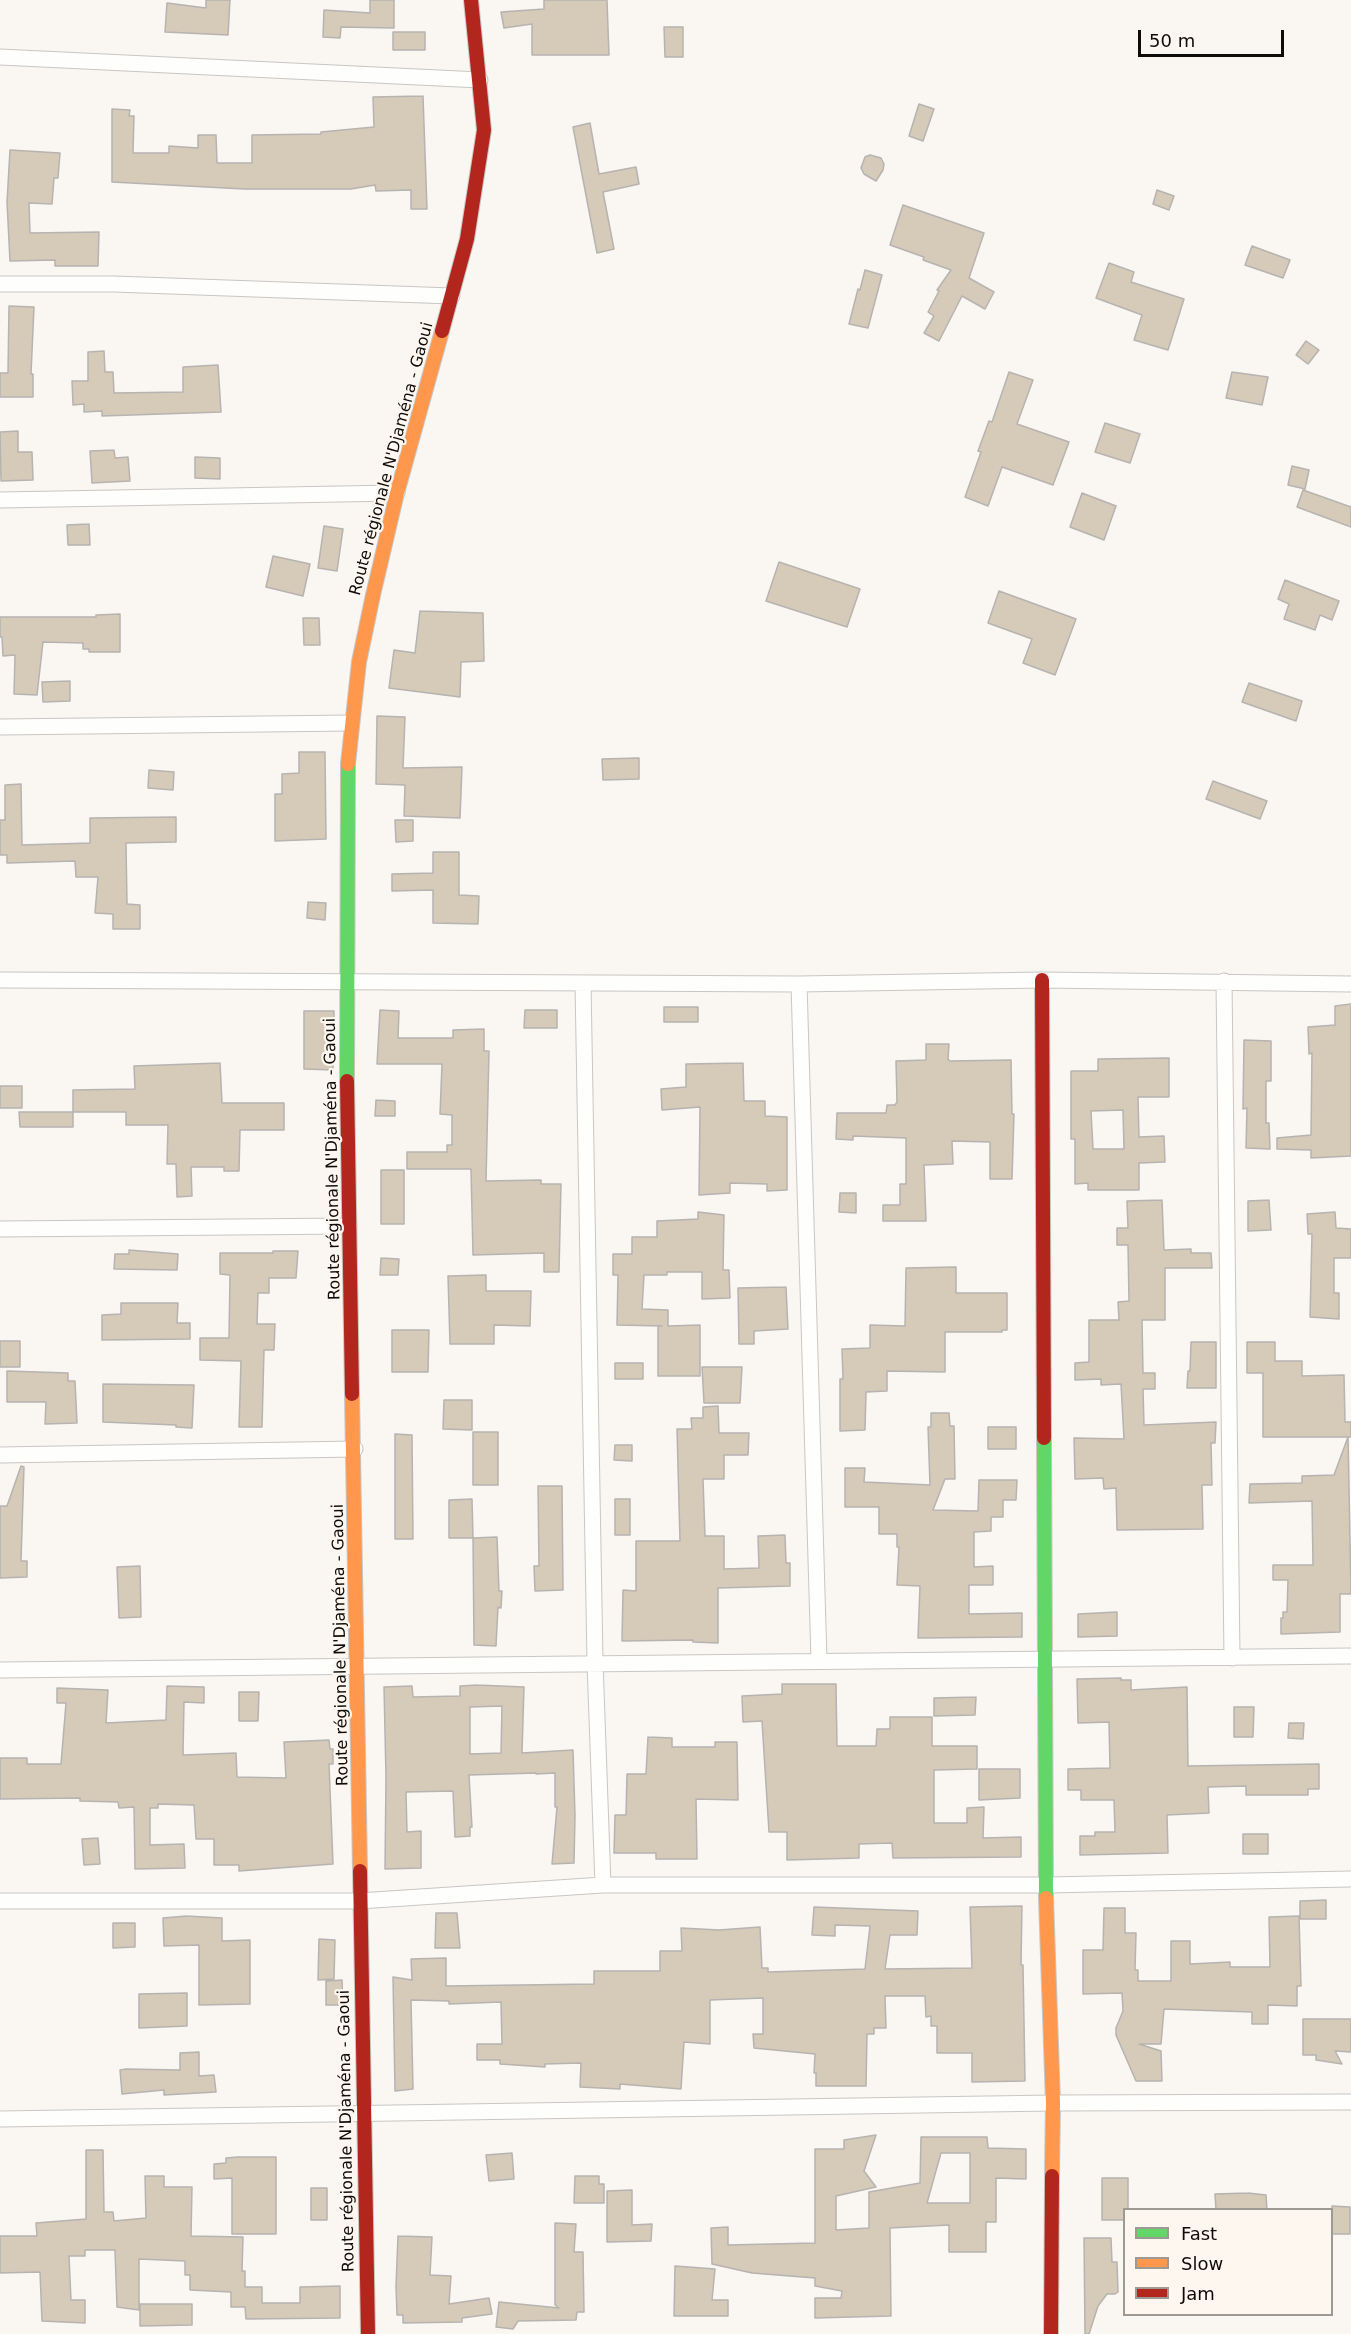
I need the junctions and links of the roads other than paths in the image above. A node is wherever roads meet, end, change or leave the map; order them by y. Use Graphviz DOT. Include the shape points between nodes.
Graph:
graph roads {
  1 [pos="471,0"];
  2 [pos="0,57"];
  3 [pos="480,80"];
  4 [pos="0,285"];
  5 [pos="452,296"];
  6 [pos="397,493"];
  7 [pos="0,500"];
  8 [pos="351,723"];
  9 [pos="0,727"];
  10 [pos="0,980"];
  11 [pos="1042,980"];
  12 [pos="1224,981"];
  13 [pos="347,983"];
  14 [pos="583,983"];
  15 [pos="799,984"];
  16 [pos="1351,984"];
  17 [pos="349,1226"];
  18 [pos="0,1229"];
  19 [pos="355,1449"];
  20 [pos="0,1455"];
  21 [pos="1351,1656"];
  22 [pos="1044,1658"];
  23 [pos="1232,1658"];
  24 [pos="819,1660"];
  25 [pos="595,1662"];
  26 [pos="358,1664"];
  27 [pos="0,1670"];
  28 [pos="1351,1879"];
  29 [pos="1046,1884"];
  30 [pos="603,1885"];
  31 [pos="359,1900"];
  32 [pos="0,1901"];
  33 [pos="1351,2102"];
  34 [pos="1053,2103"];
  35 [pos="364,2114"];
  36 [pos="0,2119"];
  37 [pos="368,2334"];
  38 [pos="1051,2334"];
  1 -- 3 [label="street, Route régionale N'Djaména - Gaoui"];
  2 -- 3 [label="street"];
  3 -- 5 [label="street, Route régionale N'Djaména - Gaoui" via="484,130 477,184"];
  4 -- 5 [label="street" via="114,284"];
  5 -- 6 [label="street, Route régionale N'Djaména - Gaoui"];
  6 -- 7 [label="street"];
  6 -- 8 [label="street, Route régionale N'Djaména - Gaoui" via="359,662"];
  8 -- 9 [label="street"];
  8 -- 13 [label="street, Route régionale N'Djaména - Gaoui"];
  10 -- 13 [label="street"];
  11 -- 12 [label="street"];
  11 -- 15 [label="street"];
  11 -- 22 [label="street"];
  12 -- 16 [label="street"];
  12 -- 23 [label="street"];
  13 -- 14 [label="street"];
  13 -- 17 [label="street, Route régionale N'Djaména - Gaoui"];
  14 -- 15 [label="street"];
  14 -- 25 [label="street"];
  15 -- 24 [label="street"];
  17 -- 18 [label="street"];
  17 -- 19 [label="street, Route régionale N'Djaména - Gaoui"];
  19 -- 20 [label="street"];
  19 -- 26 [label="street, Route régionale N'Djaména - Gaoui"];
  21 -- 23 [label="street"];
  22 -- 23 [label="street"];
  22 -- 24 [label="street"];
  22 -- 29 [label="street"];
  24 -- 25 [label="street"];
  25 -- 26 [label="street"];
  25 -- 30 [label="street"];
  26 -- 27 [label="street"];
  26 -- 31 [label="street, Route régionale N'Djaména - Gaoui"];
  28 -- 29 [label="street"];
  29 -- 30 [label="street"];
  29 -- 34 [label="street"];
  30 -- 31 [label="street"];
  31 -- 32 [label="street"];
  31 -- 35 [label="street, Route régionale N'Djaména - Gaoui"];
  33 -- 34 [label="street"];
  34 -- 35 [label="street"];
  34 -- 38 [label="street"];
  35 -- 36 [label="street"];
  35 -- 37 [label="street, Route régionale N'Djaména - Gaoui"];
}
